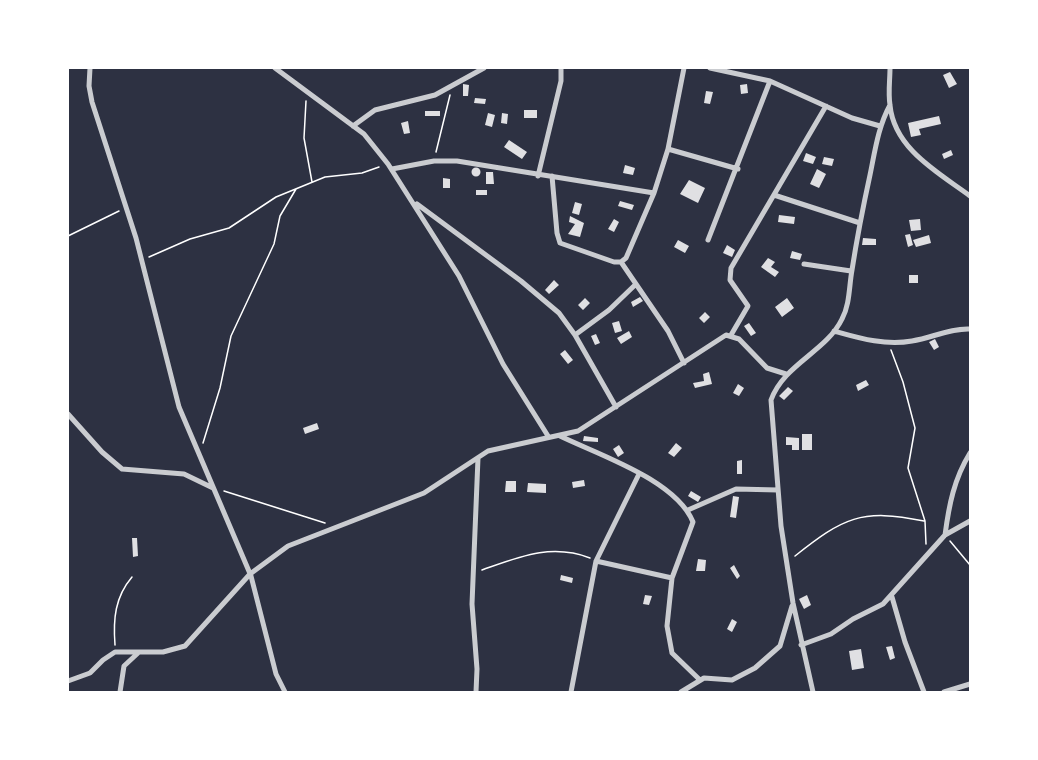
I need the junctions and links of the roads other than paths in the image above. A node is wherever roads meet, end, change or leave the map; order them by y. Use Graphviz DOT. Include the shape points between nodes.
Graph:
graph roads {
  1 [pos="90,68"];
  2 [pos="275,68"];
  3 [pos="484,68"];
  4 [pos="561,68"];
  5 [pos="684,68"];
  6 [pos="710,68"];
  7 [pos="890,68"];
  8 [pos="770,81"];
  9 [pos="890,105"];
  10 [pos="826,106"];
  11 [pos="353,126"];
  12 [pos="880,126"];
  13 [pos="668,149"];
  14 [pos="390,166"];
  15 [pos="738,169"];
  16 [pos="538,176"];
  17 [pos="552,176"];
  18 [pos="654,194"];
  19 [pos="774,195"];
  20 [pos="970,196"];
  21 [pos="412,200"];
  22 [pos="860,223"];
  23 [pos="708,240"];
  24 [pos="621,262"];
  25 [pos="804,264"];
  26 [pos="851,271"];
  27 [pos="636,284"];
  28 [pos="970,329"];
  29 [pos="834,331"];
  30 [pos="575,335"];
  31 [pos="731,335"];
  32 [pos="684,363"];
  33 [pos="786,374"];
  34 [pos="616,407"];
  35 [pos="68,414"];
  36 [pos="548,436"];
  37 [pos="559,436"];
  38 [pos="970,453"];
  39 [pos="478,458"];
  40 [pos="639,474"];
  41 [pos="213,488"];
  42 [pos="778,490"];
  43 [pos="688,510"];
  44 [pos="970,521"];
  45 [pos="945,535"];
  46 [pos="596,561"];
  47 [pos="250,574"];
  48 [pos="672,578"];
  49 [pos="892,597"];
  50 [pos="793,603"];
  51 [pos="801,645"];
  52 [pos="138,652"];
  53 [pos="700,680"];
  54 [pos="68,681"];
  55 [pos="970,684"];
  56 [pos="120,693"];
  57 [pos="285,693"];
  58 [pos="476,693"];
  59 [pos="571,693"];
  60 [pos="681,693"];
  61 [pos="813,693"];
  62 [pos="924,693"];
  63 [pos="944,693"];
  1 -- 41 [label="street" via="92,102 141,261 179,407"];
  2 -- 11 [label="street"];
  3 -- 11 [label="street" via="453,87 417,101 375,110"];
  4 -- 16 [label="street"];
  5 -- 13 [label="street"];
  6 -- 8 [label="street"];
  7 -- 9 [label="street"];
  8 -- 10 [label="street"];
  8 -- 15 [label="street"];
  9 -- 12 [label="street"];
  9 -- 20 [label="street" via="894,126 905,144"];
  10 -- 12 [label="street"];
  10 -- 19 [label="street"];
  11 -- 14 [label="street"];
  12 -- 22 [label="street"];
  13 -- 15 [label="street"];
  13 -- 18 [label="street"];
  14 -- 16 [label="street" via="457,161"];
  14 -- 21 [label="street"];
  15 -- 23 [label="street"];
  16 -- 17 [label="street"];
  17 -- 18 [label="street"];
  17 -- 24 [label="street" via="560,243"];
  18 -- 24 [label="street" via="632,250"];
  19 -- 22 [label="street"];
  19 -- 31 [label="street" via="729,275 748,306"];
  21 -- 30 [label="street" via="521,282 559,314"];
  21 -- 36 [label="street" via="459,276 503,364"];
  22 -- 26 [label="street"];
  24 -- 27 [label="street"];
  25 -- 26 [label="street"];
  26 -- 29 [label="street" via="847,306"];
  27 -- 30 [label="street"];
  27 -- 32 [label="street"];
  28 -- 29 [label="street" via="887,342"];
  29 -- 33 [label="street"];
  30 -- 34 [label="street"];
  31 -- 32 [label="street" via="719,338"];
  31 -- 33 [label="street" via="767,368"];
  32 -- 34 [label="street"];
  33 -- 42 [label="street" via="771,400"];
  34 -- 37 [label="street" via="578,431"];
  35 -- 41 [label="street" via="122,469 184,474"];
  36 -- 37 [label="street"];
  36 -- 39 [label="street" via="499,448"];
  37 -- 40 [label="street"];
  38 -- 45 [label="street" via="958,474"];
  39 -- 47 [label="street" via="424,493 288,546"];
  39 -- 58 [label="street" via="473,574"];
  40 -- 43 [label="street" via="673,495"];
  40 -- 46 [label="street"];
  41 -- 47 [label="street"];
  42 -- 43 [label="street" via="736,489"];
  42 -- 50 [label="street"];
  43 -- 48 [label="street" via="693,522 691,534"];
  44 -- 45 [label="street"];
  45 -- 49 [label="street"];
  46 -- 48 [label="street"];
  46 -- 59 [label="street"];
  47 -- 52 [label="street" via="185,646 163,652"];
  47 -- 57 [label="street" via="276,674"];
  48 -- 53 [label="street" via="668,641 672,652"];
  49 -- 51 [label="street" via="839,630"];
  49 -- 62 [label="street"];
  50 -- 51 [label="street"];
  50 -- 53 [label="street" via="780,646 755,668 732,680"];
  51 -- 61 [label="street"];
  52 -- 54 [label="street" via="116,652 90,673"];
  52 -- 56 [label="street" via="124,666"];
  53 -- 60 [label="street"];
  55 -- 63 [label="street"];
}
